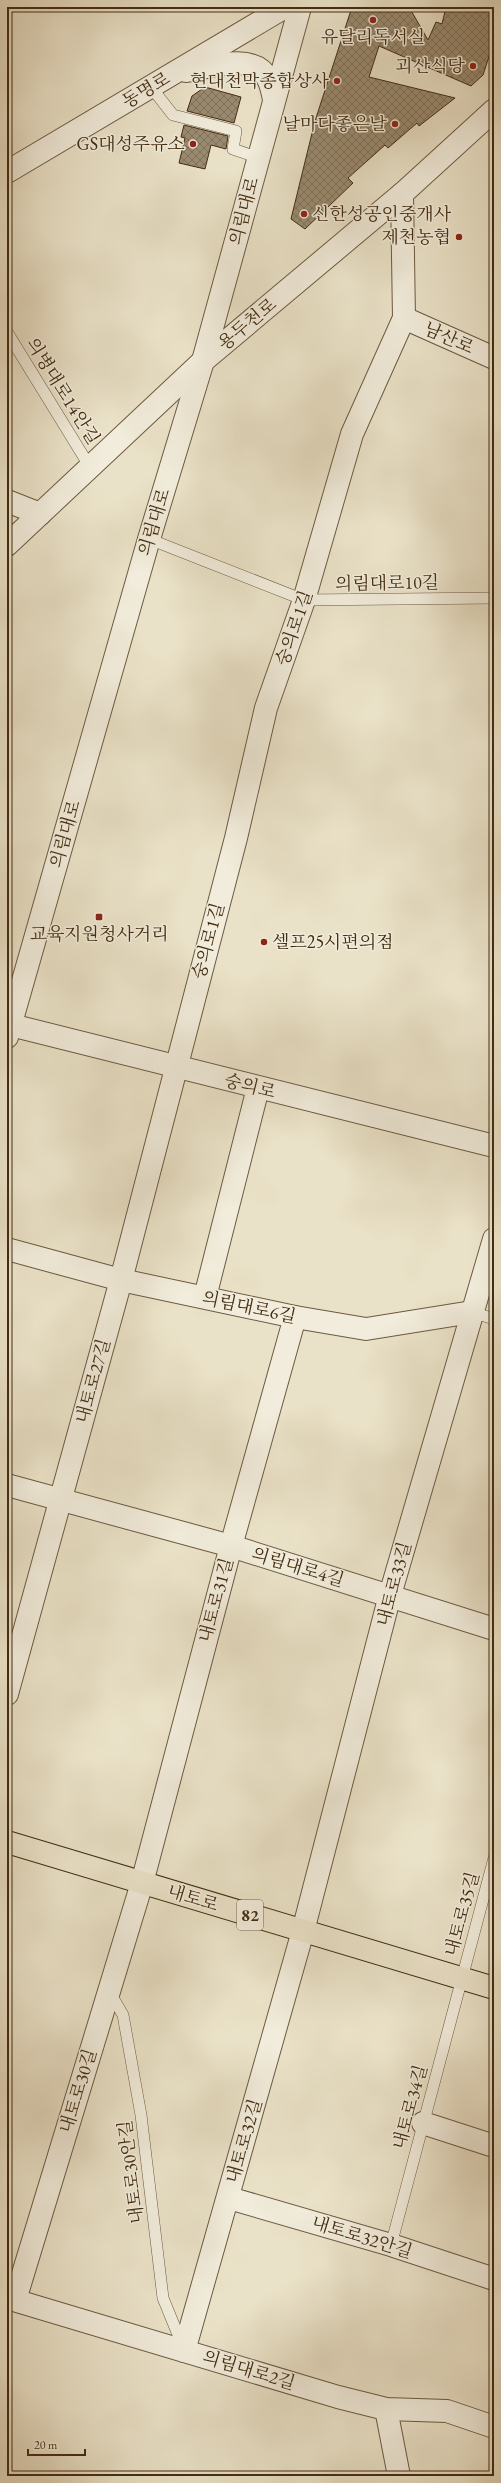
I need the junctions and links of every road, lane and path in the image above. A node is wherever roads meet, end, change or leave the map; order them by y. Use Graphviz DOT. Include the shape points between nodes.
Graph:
graph roads {
  1 [pos="285,7"];
  2 [pos="300,7"];
  3 [pos="175,72"];
  4 [pos="151,87"];
  5 [pos="274,100"];
  6 [pos="494,110"];
  7 [pos="259,158"];
  8 [pos="7,172"];
  9 [pos="402,194"];
  10 [pos="404,318"];
  11 [pos="7,332"];
  12 [pos="494,358"];
  13 [pos="203,361"];
  14 [pos="90,467"];
  15 [pos="7,500"];
  16 [pos="40,514"];
  17 [pos="149,539"];
  18 [pos="7,545"];
  19 [pos="494,598"];
  20 [pos="304,600"];
  21 [pos="8,1029"];
  22 [pos="175,1067"];
  23 [pos="258,1088"];
  24 [pos="494,1146"];
  25 [pos="494,1239"];
  26 [pos="7,1249"];
  27 [pos="121,1280"];
  28 [pos="205,1297"];
  29 [pos="472,1312"];
  30 [pos="295,1317"];
  31 [pos="494,1319"];
  32 [pos="7,1485"];
  33 [pos="60,1500"];
  34 [pos="231,1546"];
  35 [pos="390,1595"];
  36 [pos="494,1629"];
  37 [pos="7,1694"];
  38 [pos="7,1842"];
  39 [pos="494,1858"];
  40 [pos="142,1883"];
  41 [pos="303,1931"];
  42 [pos="462,1978"];
  43 [pos="494,1988"];
  44 [pos="108,1990"];
  45 [pos="423,2123"];
  46 [pos="494,2146"];
  47 [pos="228,2198"];
  48 [pos="391,2245"];
  49 [pos="494,2278"];
  50 [pos="11,2299"];
  51 [pos="184,2351"];
  52 [pos="386,2409"];
  53 [pos="494,2427"];
  54 [pos="399,2476"];
  1 -- 3 [label="street, 동명로"];
  2 -- 5 [label="street, 의림대로"];
  3 -- 4 [label="street, 동명로"];
  3 -- 5 [label="street" via="250,65 260,70 269,80"];
  4 -- 7 [label="lane" via="173,115 236,131 233,149"];
  4 -- 8 [label="street, 동명로"];
  5 -- 7 [label="street, 의림대로"];
  6 -- 9 [label="street, 용두천로"];
  7 -- 13 [label="street, 의림대로"];
  9 -- 10 [label="street, 숭의로1길"];
  9 -- 13 [label="street, 용두천로"];
  10 -- 12 [label="street, 남산로"];
  10 -- 20 [label="street, 숭의로1길" via="352,434"];
  11 -- 14 [label="lane, 의병대로14안길"];
  13 -- 14 [label="street, 용두천로"];
  13 -- 17 [label="street, 의림대로"];
  14 -- 16 [label="street, 용두천로"];
  15 -- 16 [label="street"];
  16 -- 18 [label="street, 용두천로"];
  17 -- 20 [label="lane, 의림대로10길"];
  17 -- 21 [label="street, 의림대로"];
  19 -- 20 [label="lane, 의림대로10길"];
  20 -- 22 [label="street, 숭의로1길" via="266,708 236,838"];
  21 -- 22 [label="street, 숭의로"];
  22 -- 23 [label="street, 숭의로"];
  22 -- 27 [label="street, 내토로27길"];
  23 -- 24 [label="street, 숭의로"];
  23 -- 28 [label="street"];
  25 -- 29 [label="street, 내토로33길"];
  26 -- 27 [label="street, 의림대로6길"];
  27 -- 28 [label="street, 의림대로6길"];
  27 -- 33 [label="street, 내토로27길"];
  28 -- 30 [label="street, 의림대로6길"];
  29 -- 30 [label="street, 의림대로6길" via="366,1329"];
  29 -- 31 [label="lane, 의림대로6길"];
  29 -- 35 [label="street, 내토로33길"];
  30 -- 34 [label="street, 내토로31길"];
  32 -- 33 [label="street, 의림대로4길"];
  33 -- 34 [label="street, 의림대로4길"];
  33 -- 37 [label="street, 내토로27길"];
  34 -- 35 [label="street, 의림대로4길"];
  34 -- 40 [label="street, 내토로31길"];
  35 -- 36 [label="street, 의림대로4길"];
  35 -- 41 [label="street, 내토로33길"];
  38 -- 40 [label="main road, 내토로 / 82"];
  39 -- 42 [label="lane, 내토로35길"];
  40 -- 41 [label="main road, 내토로 / 82"];
  40 -- 44 [label="street, 내토로30길"];
  41 -- 42 [label="main road, 내토로 / 82"];
  41 -- 47 [label="street, 내토로32길"];
  42 -- 43 [label="main road, 내토로 / 82"];
  42 -- 45 [label="lane, 내토로34길"];
  44 -- 50 [label="street, 내토로30길"];
  44 -- 51 [label="lane, 내토로30안길" via="124,2015 141,2115 163,2298"];
  45 -- 46 [label="street"];
  45 -- 48 [label="lane, 내토로34길"];
  47 -- 48 [label="street, 내토로32안길"];
  47 -- 51 [label="street, 내토로32길"];
  48 -- 49 [label="street, 내토로32안길"];
  50 -- 51 [label="street, 의림대로2길"];
  51 -- 52 [label="street, 의림대로2길"];
  52 -- 53 [label="street, 의림대로2길" via="447,2411"];
  52 -- 54 [label="street"];
}
